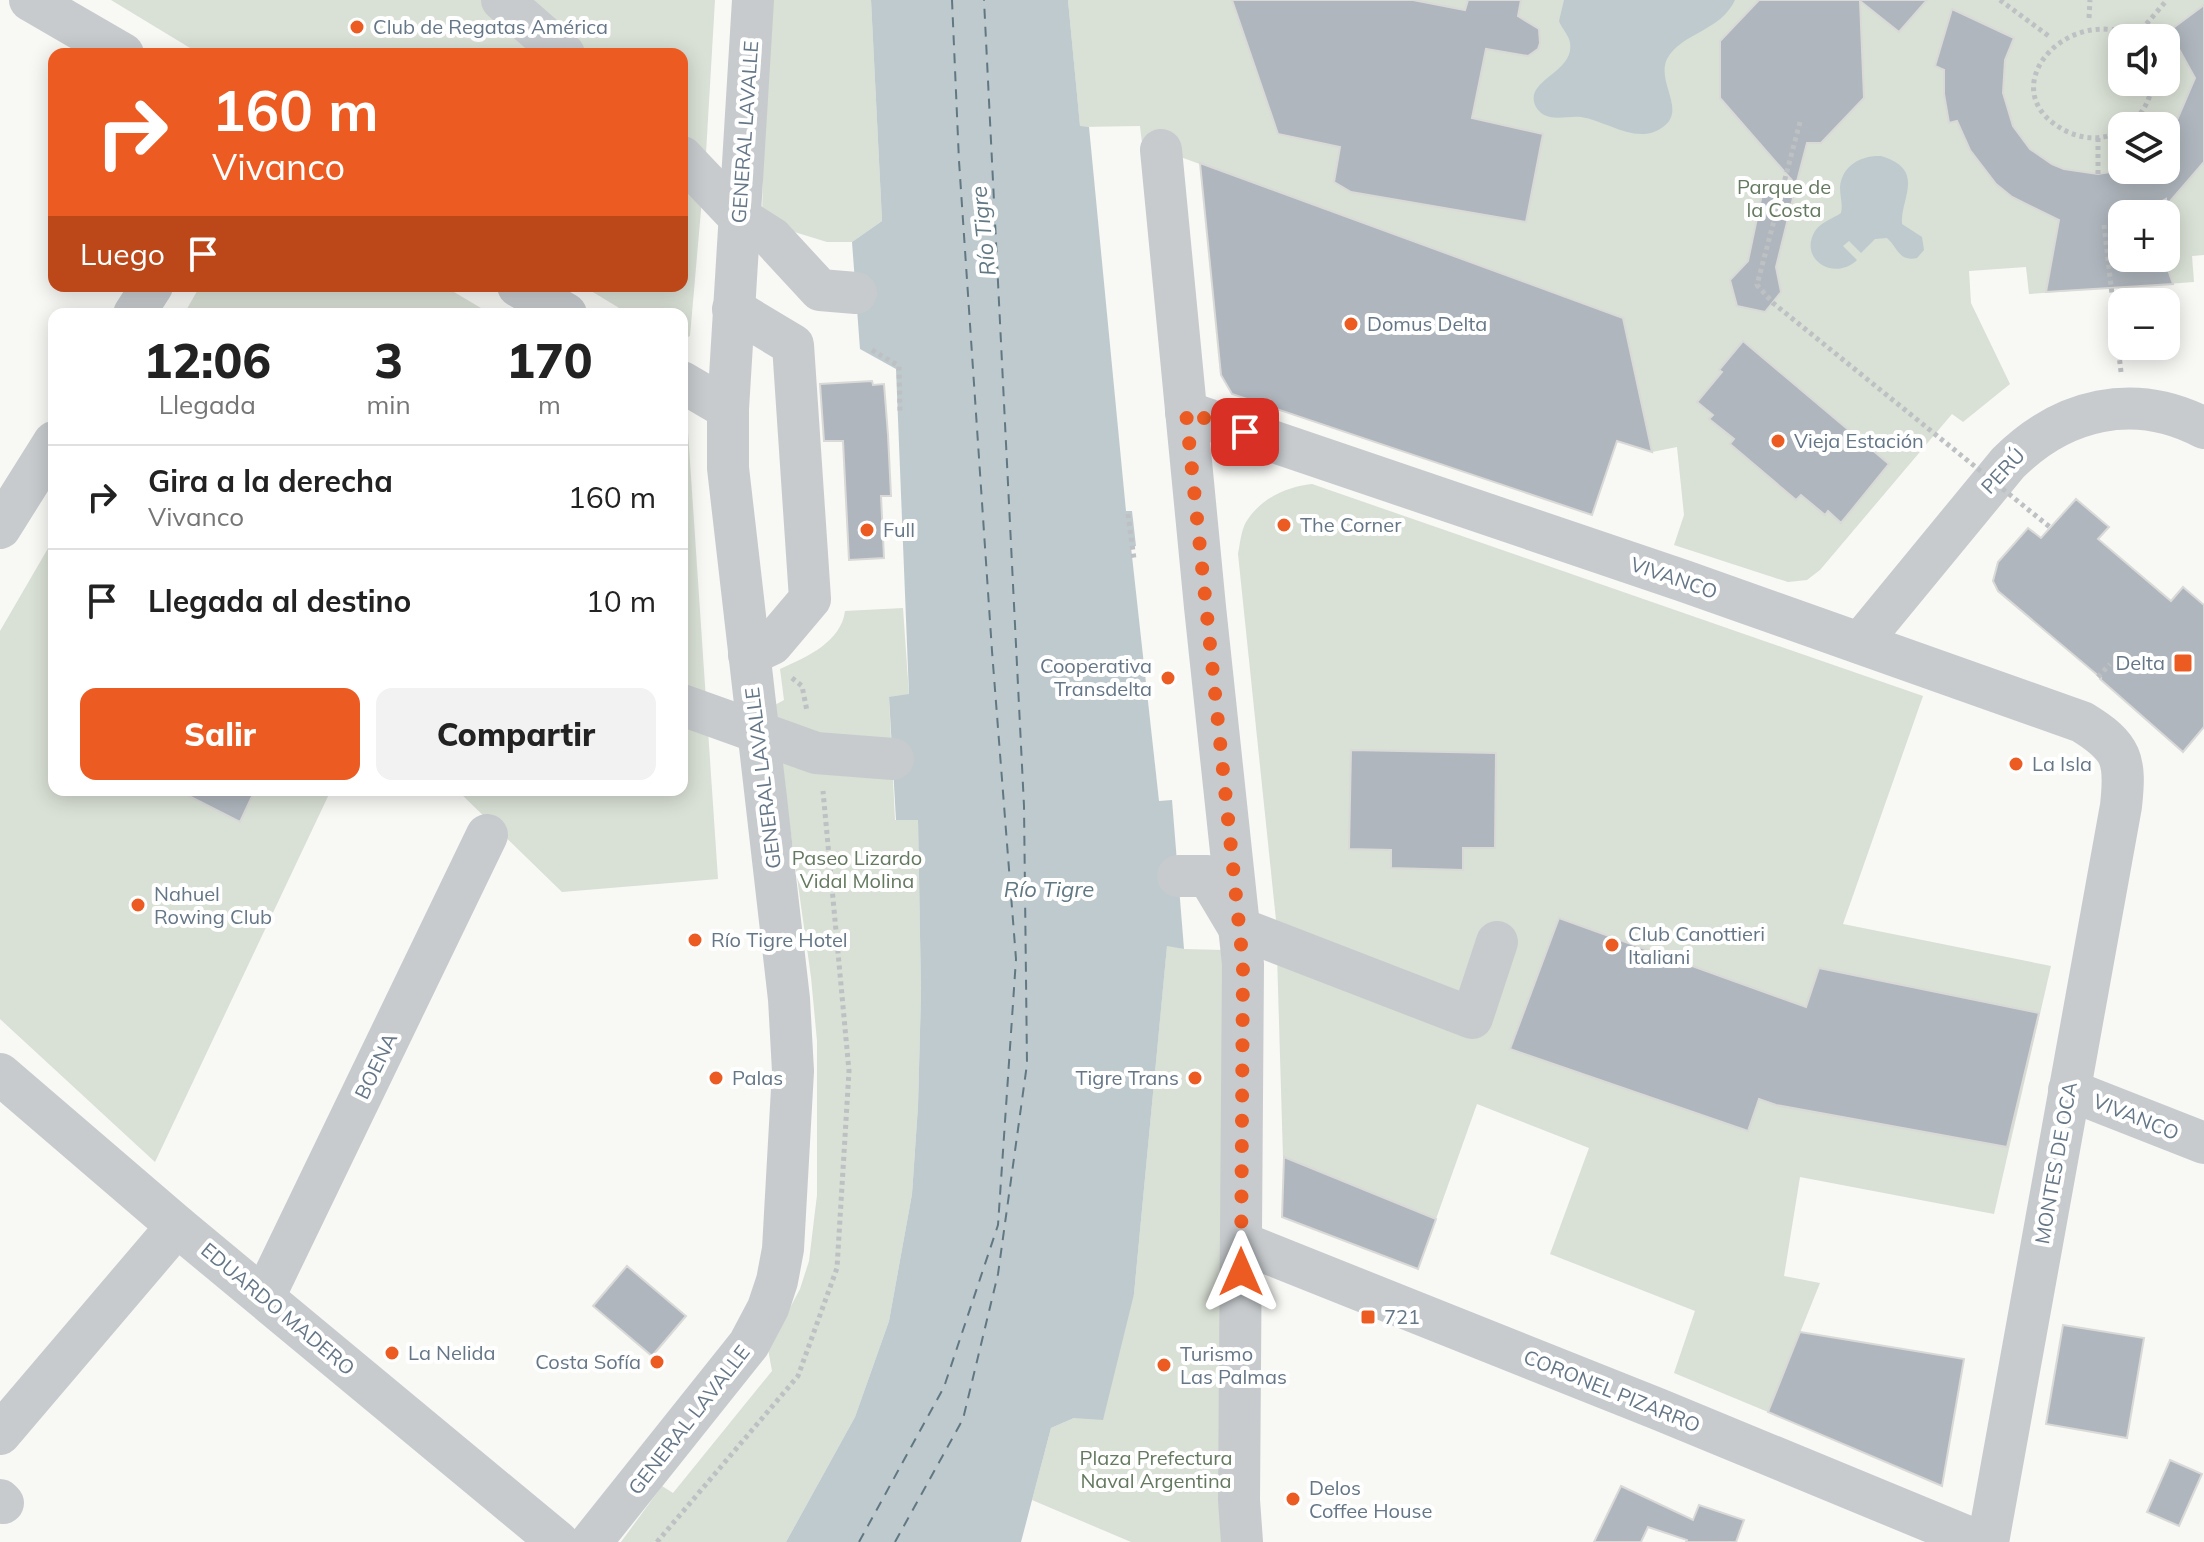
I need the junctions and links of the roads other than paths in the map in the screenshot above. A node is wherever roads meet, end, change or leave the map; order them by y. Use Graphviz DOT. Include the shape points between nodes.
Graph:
graph roads {
  1 [pos="30,0"];
  2 [pos="502,0"];
  3 [pos="753,0"];
  4 [pos="113,48"];
  5 [pos="557,48"];
  6 [pos="1161,150"];
  7 [pos="688,163"];
  8 [pos="739,217"];
  9 [pos="528,292"];
  10 [pos="856,293"];
  11 [pos="556,308"];
  12 [pos="733,309"];
  13 [pos="688,386"];
  14 [pos="728,409"];
  15 [pos="1186,412"];
  16 [pos="2204,428"];
  17 [pos="48,452"];
  18 [pos="0,528"];
  19 [pos="1860,643"];
  20 [pos="749,655"];
  21 [pos="688,707"];
  22 [pos="758,731"];
  23 [pos="893,759"];
  24 [pos="2123,785"];
  25 [pos="487,835"];
  26 [pos="1178,876"];
  27 [pos="1239,928"];
  28 [pos="1497,942"];
  29 [pos="0,1074"];
  30 [pos="2069,1090"];
  31 [pos="2204,1143"];
  32 [pos="177,1226"];
  33 [pos="1242,1243"];
  34 [pos="264,1297"];
  35 [pos="0,1434"];
  36 [pos="558,1542"];
  37 [pos="591,1542"];
  38 [pos="1242,1542"];
  39 [pos="1980,1542"];
  40 [pos="1988,1542"];
  1 -- 4 [label="street"];
  2 -- 5 [label="street"];
  3 -- 8 [label="street, GENERAL LAVALLE"];
  6 -- 15 [label="street"];
  7 -- 8 [label="street"];
  8 -- 10 [label="street" via="772,238 820,290"];
  8 -- 12 [label="street, GENERAL LAVALLE"];
  9 -- 11 [label="street"];
  12 -- 14 [label="street, GENERAL LAVALLE"];
  12 -- 20 [label="street" via="793,345 810,599 772,644"];
  13 -- 14 [label="street"];
  14 -- 20 [label="street, GENERAL LAVALLE" via="728,468"];
  15 -- 19 [label="street, VIVANCO" via="1690,566"];
  15 -- 27 [label="street"];
  16 -- 19 [label="street, PERÚ" via="2162,413 2125,409 2083,415 2047,430 1980,495"];
  17 -- 18 [label="street"];
  19 -- 24 [label="street, VIVANCO" via="2082,722 2120,755"];
  20 -- 22 [label="street, GENERAL LAVALLE"];
  21 -- 22 [label="street"];
  22 -- 23 [label="street" via="816,753"];
  22 -- 37 [label="street, GENERAL LAVALLE" via="793,1071 777,1281 749,1344"];
  24 -- 30 [label="street, MONTES DE OCA"];
  25 -- 34 [label="street, BOENA"];
  26 -- 27 [label="street" via="1208,876"];
  27 -- 28 [label="street" via="1472,1018"];
  27 -- 33 [label="street"];
  29 -- 32 [label="street, EDUARDO MADERO"];
  30 -- 31 [label="street, VIVANCO"];
  30 -- 40 [label="street, MONTES DE OCA"];
  32 -- 34 [label="street, EDUARDO MADERO"];
  32 -- 35 [label="street"];
  33 -- 38 [label="street"];
  33 -- 39 [label="street, CORONEL PIZARRO"];
  34 -- 36 [label="street, EDUARDO MADERO"];
}
